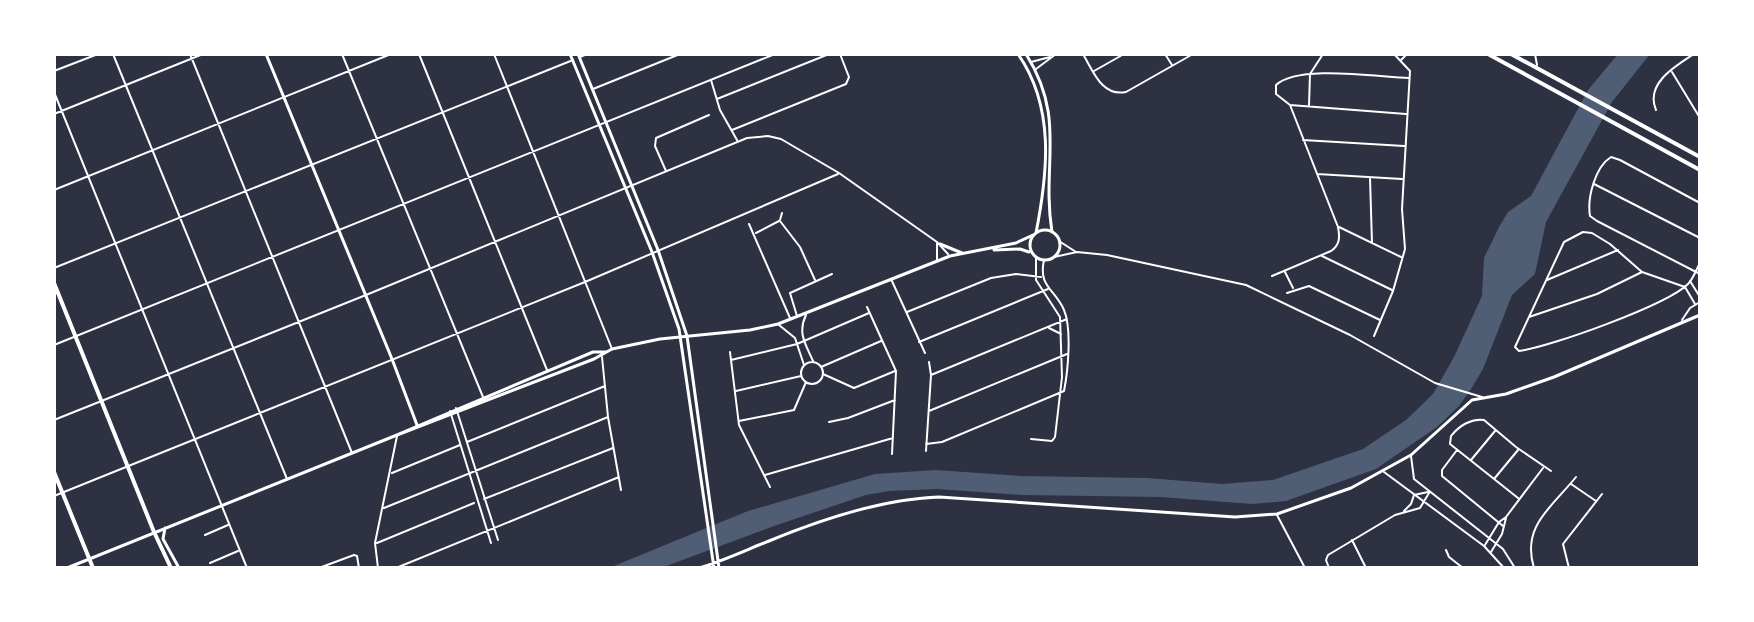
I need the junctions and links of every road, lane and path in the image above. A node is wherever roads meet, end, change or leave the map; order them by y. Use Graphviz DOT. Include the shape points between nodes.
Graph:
graph roads {
  1 [pos="98,54"];
  2 [pos="113,54"];
  3 [pos="190,54"];
  4 [pos="203,54"];
  5 [pos="266,54"];
  6 [pos="342,54"];
  7 [pos="391,54"];
  8 [pos="419,54"];
  9 [pos="494,54"];
  10 [pos="570,54"];
  11 [pos="587,54"];
  12 [pos="680,54"];
  13 [pos="775,54"];
  14 [pos="829,54"];
  15 [pos="840,54"];
  16 [pos="1018,54"];
  17 [pos="1026,54"];
  18 [pos="1056,54"];
  19 [pos="1083,54"];
  20 [pos="1124,54"];
  21 [pos="1165,54"];
  22 [pos="1193,54"];
  23 [pos="1323,54"];
  24 [pos="1394,54"];
  25 [pos="1407,54"];
  26 [pos="1488,54"];
  27 [pos="1511,54"];
  28 [pos="1535,54"];
  29 [pos="1694,54"];
  30 [pos="579,56"];
  31 [pos="1051,57"];
  32 [pos="192,58"];
  33 [pos="573,60"];
  34 [pos="1400,60"];
  35 [pos="1031,62"];
  36 [pos="1172,66"];
  37 [pos="1036,70"];
  38 [pos="1539,70"];
  39 [pos="54,71"];
  40 [pos="349,71"];
  41 [pos="1671,71"];
  42 [pos="1093,72"];
  43 [pos="1310,74"];
  44 [pos="1409,78"];
  45 [pos="711,79"];
  46 [pos="126,85"];
  47 [pos="508,86"];
  48 [pos="592,90"];
  49 [pos="54,92"];
  50 [pos="284,97"];
  51 [pos="717,99"];
  52 [pos="1290,105"];
  53 [pos="1309,107"];
  54 [pos="1656,110"];
  55 [pos="61,111"];
  56 [pos="443,112"];
  57 [pos="54,114"];
  58 [pos="1407,114"];
  59 [pos="709,115"];
  60 [pos="1700,118"];
  61 [pos="606,122"];
  62 [pos="219,123"];
  63 [pos="600,125"];
  64 [pos="732,130"];
  65 [pos="377,137"];
  66 [pos="1303,140"];
  67 [pos="737,141"];
  68 [pos="1405,146"];
  69 [pos="152,150"];
  70 [pos="534,151"];
  71 [pos="1700,157"];
  72 [pos="312,164"];
  73 [pos="1700,170"];
  74 [pos="666,172"];
  75 [pos="839,173"];
  76 [pos="1316,174"];
  77 [pos="88,176"];
  78 [pos="469,177"];
  79 [pos="1370,177"];
  80 [pos="1403,179"];
  81 [pos="1594,184"];
  82 [pos="633,186"];
  83 [pos="627,189"];
  84 [pos="54,190"];
  85 [pos="246,190"];
  86 [pos="404,203"];
  87 [pos="1700,203"];
  88 [pos="782,213"];
  89 [pos="560,215"];
  90 [pos="181,217"];
  91 [pos="780,221"];
  92 [pos="749,224"];
  93 [pos="1338,227"];
  94 [pos="339,229"];
  95 [pos="1052,232"];
  96 [pos="754,234"];
  97 [pos="1034,234"];
  98 [pos="1700,238"];
  99 [pos="1059,241"];
  100 [pos="496,242"];
  101 [pos="115,243"];
  102 [pos="938,243"];
  103 [pos="1372,243"];
  104 [pos="990,249"];
  105 [pos="658,250"];
  106 [pos="1618,250"];
  107 [pos="652,252"];
  108 [pos="1077,252"];
  109 [pos="962,253"];
  110 [pos="272,256"];
  111 [pos="950,256"];
  112 [pos="1034,256"];
  113 [pos="1322,256"];
  114 [pos="1054,257"];
  115 [pos="1403,258"];
  116 [pos="1044,260"];
  117 [pos="937,261"];
  118 [pos="1700,263"];
  119 [pos="54,268"];
  120 [pos="431,268"];
  121 [pos="1285,271"];
  122 [pos="1642,272"];
  123 [pos="1695,272"];
  124 [pos="832,274"];
  125 [pos="1700,274"];
  126 [pos="1035,276"];
  127 [pos="1272,276"];
  128 [pos="1042,277"];
  129 [pos="891,279"];
  130 [pos="1546,280"];
  131 [pos="816,281"];
  132 [pos="1690,281"];
  133 [pos="207,282"];
  134 [pos="585,282"];
  135 [pos="54,283"];
  136 [pos="1685,287"];
  137 [pos="1049,288"];
  138 [pos="1294,289"];
  139 [pos="1044,291"];
  140 [pos="1393,291"];
  141 [pos="1287,293"];
  142 [pos="366,295"];
  143 [pos="1700,297"];
  144 [pos="1700,302"];
  145 [pos="1695,304"];
  146 [pos="521,306"];
  147 [pos="867,307"];
  148 [pos="141,309"];
  149 [pos="807,312"];
  150 [pos="870,312"];
  151 [pos="907,312"];
  152 [pos="1700,315"];
  153 [pos="798,317"];
  154 [pos="1528,317"];
  155 [pos="1067,319"];
  156 [pos="791,320"];
  157 [pos="1381,320"];
  158 [pos="1061,321"];
  159 [pos="299,322"];
  160 [pos="778,324"];
  161 [pos="1681,324"];
  162 [pos="682,328"];
  163 [pos="1048,328"];
  164 [pos="457,333"];
  165 [pos="1061,334"];
  166 [pos="75,336"];
  167 [pos="687,336"];
  168 [pos="1067,336"];
  169 [pos="1374,336"];
  170 [pos="681,337"];
  171 [pos="882,340"];
  172 [pos="804,341"];
  173 [pos="919,342"];
  174 [pos="797,344"];
  175 [pos="54,345"];
  176 [pos="233,347"];
  177 [pos="612,349"];
  178 [pos="730,352"];
  179 [pos="601,353"];
  180 [pos="925,353"];
  181 [pos="1067,354"];
  182 [pos="1061,355"];
  183 [pos="392,359"];
  184 [pos="731,360"];
  185 [pos="814,362"];
  186 [pos="929,362"];
  187 [pos="804,366"];
  188 [pos="821,367"];
  189 [pos="547,371"];
  190 [pos="896,371"];
  191 [pos="169,374"];
  192 [pos="823,374"];
  193 [pos="931,375"];
  194 [pos="801,376"];
  195 [pos="806,382"];
  196 [pos="605,386"];
  197 [pos="326,387"];
  198 [pos="734,391"];
  199 [pos="1061,393"];
  200 [pos="1482,397"];
  201 [pos="896,399"];
  202 [pos="484,400"];
  203 [pos="101,401"];
  204 [pos="457,410"];
  205 [pos="929,411"];
  206 [pos="261,413"];
  207 [pos="450,413"];
  208 [pos="608,417"];
  209 [pos="54,420"];
  210 [pos="738,421"];
  211 [pos="829,422"];
  212 [pos="417,425"];
  213 [pos="1496,430"];
  214 [pos="397,435"];
  215 [pos="894,437"];
  216 [pos="195,439"];
  217 [pos="1031,439"];
  218 [pos="467,442"];
  219 [pos="926,444"];
  220 [pos="460,445"];
  221 [pos="613,448"];
  222 [pos="1458,449"];
  223 [pos="1519,449"];
  224 [pos="926,451"];
  225 [pos="352,453"];
  226 [pos="892,454"];
  227 [pos="1411,455"];
  228 [pos="1471,460"];
  229 [pos="127,466"];
  230 [pos="1544,466"];
  231 [pos="476,471"];
  232 [pos="1551,471"];
  233 [pos="54,472"];
  234 [pos="1384,472"];
  235 [pos="391,473"];
  236 [pos="468,473"];
  237 [pos="764,475"];
  238 [pos="619,477"];
  239 [pos="1576,477"];
  240 [pos="1494,479"];
  241 [pos="287,480"];
  242 [pos="1570,484"];
  243 [pos="770,487"];
  244 [pos="621,490"];
  245 [pos="1429,492"];
  246 [pos="62,493"];
  247 [pos="1602,494"];
  248 [pos="1414,495"];
  249 [pos="54,496"];
  250 [pos="1518,498"];
  251 [pos="484,499"];
  252 [pos="1596,501"];
  253 [pos="476,502"];
  254 [pos="1425,503"];
  255 [pos="221,507"];
  256 [pos="384,508"];
  257 [pos="1403,512"];
  258 [pos="1277,514"];
  259 [pos="1506,517"];
  260 [pos="1499,522"];
  261 [pos="710,524"];
  262 [pos="229,525"];
  263 [pos="1503,526"];
  264 [pos="165,528"];
  265 [pos="494,529"];
  266 [pos="154,532"];
  267 [pos="487,532"];
  268 [pos="205,535"];
  269 [pos="1490,539"];
  270 [pos="498,540"];
  271 [pos="1352,540"];
  272 [pos="375,543"];
  273 [pos="491,543"];
  274 [pos="1496,545"];
  275 [pos="1484,546"];
  276 [pos="1446,550"];
  277 [pos="239,551"];
  278 [pos="1491,552"];
  279 [pos="90,559"];
  280 [pos="210,563"];
  281 [pos="718,564"];
  282 [pos="67,568"];
  283 [pos="93,568"];
  284 [pos="171,568"];
  285 [pos="179,568"];
  286 [pos="247,568"];
  287 [pos="319,568"];
  288 [pos="359,568"];
  289 [pos="378,568"];
  290 [pos="396,568"];
  291 [pos="699,568"];
  292 [pos="1305,568"];
  293 [pos="1329,568"];
  294 [pos="1366,568"];
  295 [pos="1403,568"];
  296 [pos="1410,568"];
  297 [pos="1463,568"];
  298 [pos="1504,568"];
  299 [pos="1515,568"];
  300 [pos="1534,568"];
  301 [pos="1569,568"];
  1 -- 39 [label="street"];
  2 -- 46 [label="street"];
  3 -- 32 [label="street"];
  4 -- 32 [label="street"];
  5 -- 50 [label="street"];
  6 -- 40 [label="street"];
  7 -- 40 [label="street"];
  8 -- 56 [label="street"];
  9 -- 47 [label="street"];
  10 -- 33 [label="street"];
  11 -- 30 [label="street"];
  12 -- 48 [label="street"];
  13 -- 45 [label="street"];
  14 -- 51 [label="street"];
  15 -- 64 [label="street" via="848,83"];
  16 -- 97 [label="street" via="1036,84 1045,119"];
  17 -- 35 [label="street"];
  18 -- 31 [label="street"];
  19 -- 42 [label="street"];
  20 -- 42 [label="street"];
  21 -- 36 [label="street"];
  22 -- 36 [label="street"];
  23 -- 43 [label="street"];
  24 -- 34 [label="street"];
  25 -- 34 [label="street"];
  26 -- 73 [label="main road"];
  27 -- 38 [label="main road"];
  28 -- 38 [label="street"];
  29 -- 41 [label="street"];
  30 -- 48 [label="street"];
  31 -- 35 [label="street"];
  31 -- 37 [label="street"];
  32 -- 46 [label="street"];
  32 -- 62 [label="street"];
  33 -- 47 [label="street"];
  33 -- 63 [label="street"];
  34 -- 44 [label="street"];
  35 -- 37 [label="street"];
  36 -- 42 [label="street" via="1121,93 1104,88"];
  37 -- 95 [label="street" via="1051,120"];
  38 -- 71 [label="main road"];
  40 -- 50 [label="street"];
  40 -- 65 [label="street"];
  41 -- 54 [label="street" via="1653,93"];
  41 -- 60 [label="street"];
  43 -- 44 [label="street"];
  43 -- 52 [label="street" via="1276,85 1276,94"];
  43 -- 53 [label="street"];
  44 -- 58 [label="street"];
  45 -- 51 [label="street"];
  45 -- 61 [label="street"];
  46 -- 55 [label="street"];
  46 -- 69 [label="street"];
  47 -- 56 [label="street"];
  47 -- 70 [label="street"];
  48 -- 61 [label="street"];
  49 -- 55 [label="street"];
  50 -- 62 [label="street"];
  50 -- 72 [label="street"];
  51 -- 64 [label="street"];
  52 -- 53 [label="street"];
  52 -- 66 [label="street"];
  53 -- 58 [label="street"];
  55 -- 57 [label="street"];
  55 -- 77 [label="street"];
  56 -- 65 [label="street"];
  56 -- 78 [label="street"];
  58 -- 68 [label="street"];
  59 -- 74 [label="street" via="656,138"];
  61 -- 63 [label="street"];
  61 -- 82 [label="street"];
  62 -- 69 [label="street"];
  62 -- 85 [label="street"];
  63 -- 70 [label="street"];
  63 -- 83 [label="street"];
  64 -- 67 [label="street"];
  65 -- 72 [label="street"];
  65 -- 86 [label="street"];
  66 -- 68 [label="street"];
  66 -- 76 [label="street"];
  67 -- 74 [label="street"];
  67 -- 75 [label="street" via="757,136 781,139"];
  68 -- 80 [label="street"];
  69 -- 77 [label="street"];
  69 -- 90 [label="street"];
  70 -- 78 [label="street"];
  70 -- 89 [label="street"];
  72 -- 85 [label="street"];
  72 -- 94 [label="street"];
  74 -- 82 [label="street"];
  75 -- 102 [label="street"];
  75 -- 105 [label="street"];
  76 -- 79 [label="street"];
  76 -- 93 [label="street"];
  77 -- 84 [label="street"];
  77 -- 101 [label="street"];
  78 -- 86 [label="street"];
  78 -- 100 [label="street"];
  79 -- 80 [label="street"];
  79 -- 103 [label="street"];
  80 -- 115 [label="street"];
  81 -- 87 [label="street" via="1607,158 1620,160"];
  81 -- 98 [label="street"];
  81 -- 123 [label="street" via="1590,216"];
  82 -- 83 [label="street"];
  82 -- 105 [label="street"];
  83 -- 89 [label="street"];
  83 -- 107 [label="street"];
  85 -- 90 [label="street"];
  85 -- 110 [label="street"];
  86 -- 94 [label="street"];
  86 -- 120 [label="street"];
  88 -- 91 [label="street"];
  89 -- 100 [label="street"];
  89 -- 134 [label="street"];
  90 -- 101 [label="street"];
  90 -- 133 [label="street"];
  91 -- 96 [label="street"];
  91 -- 131 [label="street"];
  92 -- 96 [label="street"];
  93 -- 103 [label="street"];
  93 -- 113 [label="street" via="1337,245"];
  94 -- 110 [label="street"];
  94 -- 142 [label="street"];
  95 -- 97 [label="street"];
  95 -- 99 [label="street"];
  96 -- 156 [label="street"];
  97 -- 104 [label="street"];
  97 -- 112 [label="street" via="1029,244"];
  99 -- 108 [label="street"];
  99 -- 114 [label="street"];
  100 -- 120 [label="street"];
  100 -- 146 [label="street"];
  101 -- 119 [label="street"];
  101 -- 148 [label="street"];
  102 -- 109 [label="street"];
  102 -- 111 [label="street"];
  102 -- 117 [label="street"];
  103 -- 115 [label="street"];
  104 -- 109 [label="street"];
  104 -- 112 [label="street" via="1020,249"];
  105 -- 107 [label="street"];
  105 -- 162 [label="street"];
  106 -- 122 [label="street"];
  106 -- 130 [label="street"];
  106 -- 130 [label="street" via="1587,232 1567,239"];
  107 -- 134 [label="street"];
  107 -- 162 [label="street"];
  108 -- 114 [label="street"];
  108 -- 200 [label="street" via="1246,285 1435,383"];
  109 -- 111 [label="street"];
  110 -- 133 [label="street"];
  110 -- 159 [label="street"];
  111 -- 117 [label="street"];
  112 -- 116 [label="street"];
  112 -- 126 [label="street"];
  113 -- 121 [label="street"];
  113 -- 140 [label="street"];
  114 -- 116 [label="street"];
  115 -- 140 [label="street"];
  116 -- 128 [label="street"];
  117 -- 129 [label="street"];
  118 -- 123 [label="street"];
  120 -- 142 [label="street"];
  120 -- 164 [label="street"];
  121 -- 127 [label="street"];
  121 -- 138 [label="street"];
  122 -- 136 [label="street"];
  122 -- 154 [label="street"];
  123 -- 125 [label="street"];
  123 -- 132 [label="street"];
  124 -- 131 [label="street"];
  126 -- 128 [label="street"];
  126 -- 139 [label="street"];
  126 -- 151 [label="street" via="991,278"];
  128 -- 137 [label="street"];
  129 -- 149 [label="street"];
  129 -- 151 [label="street"];
  130 -- 154 [label="street"];
  131 -- 153 [label="street" via="789,295"];
  132 -- 136 [label="street"];
  132 -- 143 [label="street"];
  133 -- 148 [label="street"];
  133 -- 176 [label="street"];
  134 -- 146 [label="street"];
  134 -- 177 [label="street"];
  135 -- 166 [label="main road"];
  136 -- 145 [label="street"];
  136 -- 154 [label="street" via="1578,334 1522,351 1515,347"];
  137 -- 139 [label="street"];
  137 -- 155 [label="street"];
  138 -- 141 [label="street"];
  138 -- 157 [label="street" via="1309,286"];
  139 -- 158 [label="street"];
  139 -- 173 [label="street"];
  140 -- 157 [label="street"];
  142 -- 159 [label="street"];
  142 -- 183 [label="street"];
  144 -- 145 [label="street"];
  145 -- 161 [label="street"];
  146 -- 164 [label="street"];
  146 -- 189 [label="street"];
  147 -- 150 [label="street"];
  148 -- 166 [label="street"];
  148 -- 191 [label="street"];
  149 -- 153 [label="street"];
  149 -- 172 [label="street" via="801,327"];
  150 -- 171 [label="street"];
  150 -- 172 [label="street"];
  151 -- 173 [label="street"];
  152 -- 161 [label="street"];
  153 -- 156 [label="street"];
  155 -- 158 [label="street"];
  155 -- 168 [label="street"];
  156 -- 160 [label="street"];
  157 -- 169 [label="street"];
  158 -- 163 [label="street"];
  158 -- 165 [label="street"];
  159 -- 176 [label="street"];
  159 -- 197 [label="street"];
  160 -- 167 [label="street"];
  160 -- 174 [label="street"];
  161 -- 200 [label="street" via="1554,377"];
  162 -- 167 [label="street"];
  162 -- 170 [label="street"];
  163 -- 165 [label="street"];
  163 -- 193 [label="street"];
  164 -- 183 [label="street"];
  164 -- 202 [label="street"];
  165 -- 168 [label="street"];
  165 -- 182 [label="street"];
  166 -- 175 [label="street"];
  166 -- 203 [label="main road"];
  167 -- 170 [label="street"];
  167 -- 261 [label="street"];
  168 -- 181 [label="street"];
  170 -- 177 [label="street"];
  170 -- 261 [label="street"];
  171 -- 188 [label="street"];
  171 -- 190 [label="street"];
  172 -- 174 [label="street"];
  172 -- 185 [label="street"];
  173 -- 180 [label="street"];
  174 -- 184 [label="street"];
  174 -- 187 [label="street"];
  176 -- 191 [label="street"];
  176 -- 206 [label="street"];
  177 -- 179 [label="street"];
  178 -- 184 [label="street"];
  179 -- 189 [label="street"];
  179 -- 196 [label="street"];
  179 -- 202 [label="street"];
  181 -- 182 [label="street"];
  181 -- 199 [label="street"];
  182 -- 199 [label="street"];
  182 -- 205 [label="street"];
  183 -- 197 [label="street"];
  183 -- 212 [label="street"];
  184 -- 198 [label="street"];
  185 -- 187 [label="street"];
  185 -- 188 [label="street"];
  186 -- 193 [label="street"];
  187 -- 194 [label="street"];
  188 -- 192 [label="street"];
  189 -- 202 [label="street"];
  190 -- 192 [label="street" via="854,388"];
  190 -- 201 [label="street"];
  191 -- 203 [label="street"];
  191 -- 216 [label="street"];
  192 -- 195 [label="street" via="818,382"];
  193 -- 205 [label="street"];
  194 -- 195 [label="street"];
  194 -- 198 [label="street"];
  195 -- 210 [label="street" via="794,410"];
  196 -- 208 [label="street"];
  196 -- 218 [label="street"];
  197 -- 206 [label="street"];
  197 -- 225 [label="street"];
  198 -- 210 [label="street"];
  199 -- 217 [label="street" via="1054,439"];
  199 -- 219 [label="street"];
  200 -- 227 [label="street" via="1467,404"];
  201 -- 211 [label="street"];
  201 -- 215 [label="street"];
  202 -- 204 [label="street"];
  203 -- 209 [label="street"];
  203 -- 229 [label="main road"];
  204 -- 207 [label="street"];
  204 -- 218 [label="street"];
  205 -- 219 [label="street"];
  206 -- 216 [label="street"];
  206 -- 241 [label="street"];
  207 -- 212 [label="street"];
  207 -- 214 [label="street"];
  207 -- 220 [label="street"];
  208 -- 221 [label="street"];
  208 -- 231 [label="street"];
  210 -- 237 [label="street"];
  212 -- 214 [label="street"];
  213 -- 222 [label="street" via="1482,419 1459,427 1450,438"];
  213 -- 223 [label="street"];
  213 -- 228 [label="street"];
  214 -- 225 [label="street"];
  214 -- 235 [label="street"];
  215 -- 226 [label="street"];
  215 -- 237 [label="street"];
  216 -- 229 [label="street"];
  216 -- 255 [label="street"];
  218 -- 231 [label="street"];
  219 -- 224 [label="street"];
  220 -- 235 [label="street"];
  220 -- 236 [label="street"];
  221 -- 238 [label="street"];
  221 -- 251 [label="street"];
  222 -- 228 [label="street"];
  222 -- 260 [label="street" via="1442,476"];
  223 -- 230 [label="street"];
  223 -- 240 [label="street"];
  225 -- 241 [label="street"];
  227 -- 234 [label="street"];
  227 -- 245 [label="street" via="1414,479"];
  228 -- 240 [label="street"];
  229 -- 246 [label="street"];
  229 -- 266 [label="main road"];
  230 -- 232 [label="street"];
  230 -- 250 [label="street"];
  231 -- 236 [label="street"];
  231 -- 251 [label="street"];
  233 -- 246 [label="main road"];
  234 -- 248 [label="street"];
  234 -- 258 [label="street"];
  235 -- 256 [label="street"];
  236 -- 253 [label="street"];
  236 -- 256 [label="street"];
  237 -- 243 [label="street"];
  238 -- 244 [label="street"];
  238 -- 265 [label="street"];
  239 -- 242 [label="street"];
  240 -- 250 [label="street"];
  241 -- 255 [label="street"];
  242 -- 252 [label="street"];
  242 -- 300 [label="street" via="1533,531 1529,547"];
  245 -- 248 [label="street"];
  245 -- 254 [label="street"];
  245 -- 269 [label="street"];
  246 -- 249 [label="street"];
  246 -- 279 [label="main road"];
  247 -- 252 [label="street"];
  248 -- 254 [label="street"];
  248 -- 257 [label="street"];
  250 -- 259 [label="street"];
  251 -- 265 [label="street"];
  252 -- 301 [label="street" via="1563,544"];
  253 -- 267 [label="street"];
  253 -- 272 [label="street"];
  254 -- 257 [label="street"];
  254 -- 275 [label="street"];
  255 -- 262 [label="street"];
  255 -- 264 [label="street"];
  256 -- 272 [label="street"];
  257 -- 271 [label="street"];
  258 -- 281 [label="street" via="1235,517 903,500 770,540"];
  258 -- 292 [label="street"];
  259 -- 260 [label="street"];
  259 -- 263 [label="street"];
  260 -- 263 [label="street"];
  260 -- 269 [label="street"];
  261 -- 281 [label="street"];
  261 -- 281 [label="street" via="712,555"];
  262 -- 268 [label="street"];
  262 -- 277 [label="street"];
  263 -- 274 [label="street"];
  264 -- 266 [label="street"];
  264 -- 285 [label="street" via="163,539"];
  265 -- 267 [label="street"];
  265 -- 270 [label="street"];
  266 -- 279 [label="street"];
  266 -- 284 [label="main road"];
  267 -- 273 [label="street"];
  267 -- 290 [label="street"];
  269 -- 274 [label="street"];
  269 -- 275 [label="street"];
  271 -- 293 [label="street" via="1329,554"];
  271 -- 294 [label="street"];
  272 -- 289 [label="street"];
  274 -- 278 [label="street"];
  274 -- 299 [label="street"];
  275 -- 278 [label="street"];
  276 -- 297 [label="street"];
  277 -- 280 [label="street"];
  277 -- 286 [label="street"];
  278 -- 298 [label="street"];
  279 -- 282 [label="street"];
  279 -- 283 [label="main road"];
  281 -- 291 [label="street"];
  287 -- 288 [label="street" via="355,555"];
  295 -- 296 [label="street"];
}
